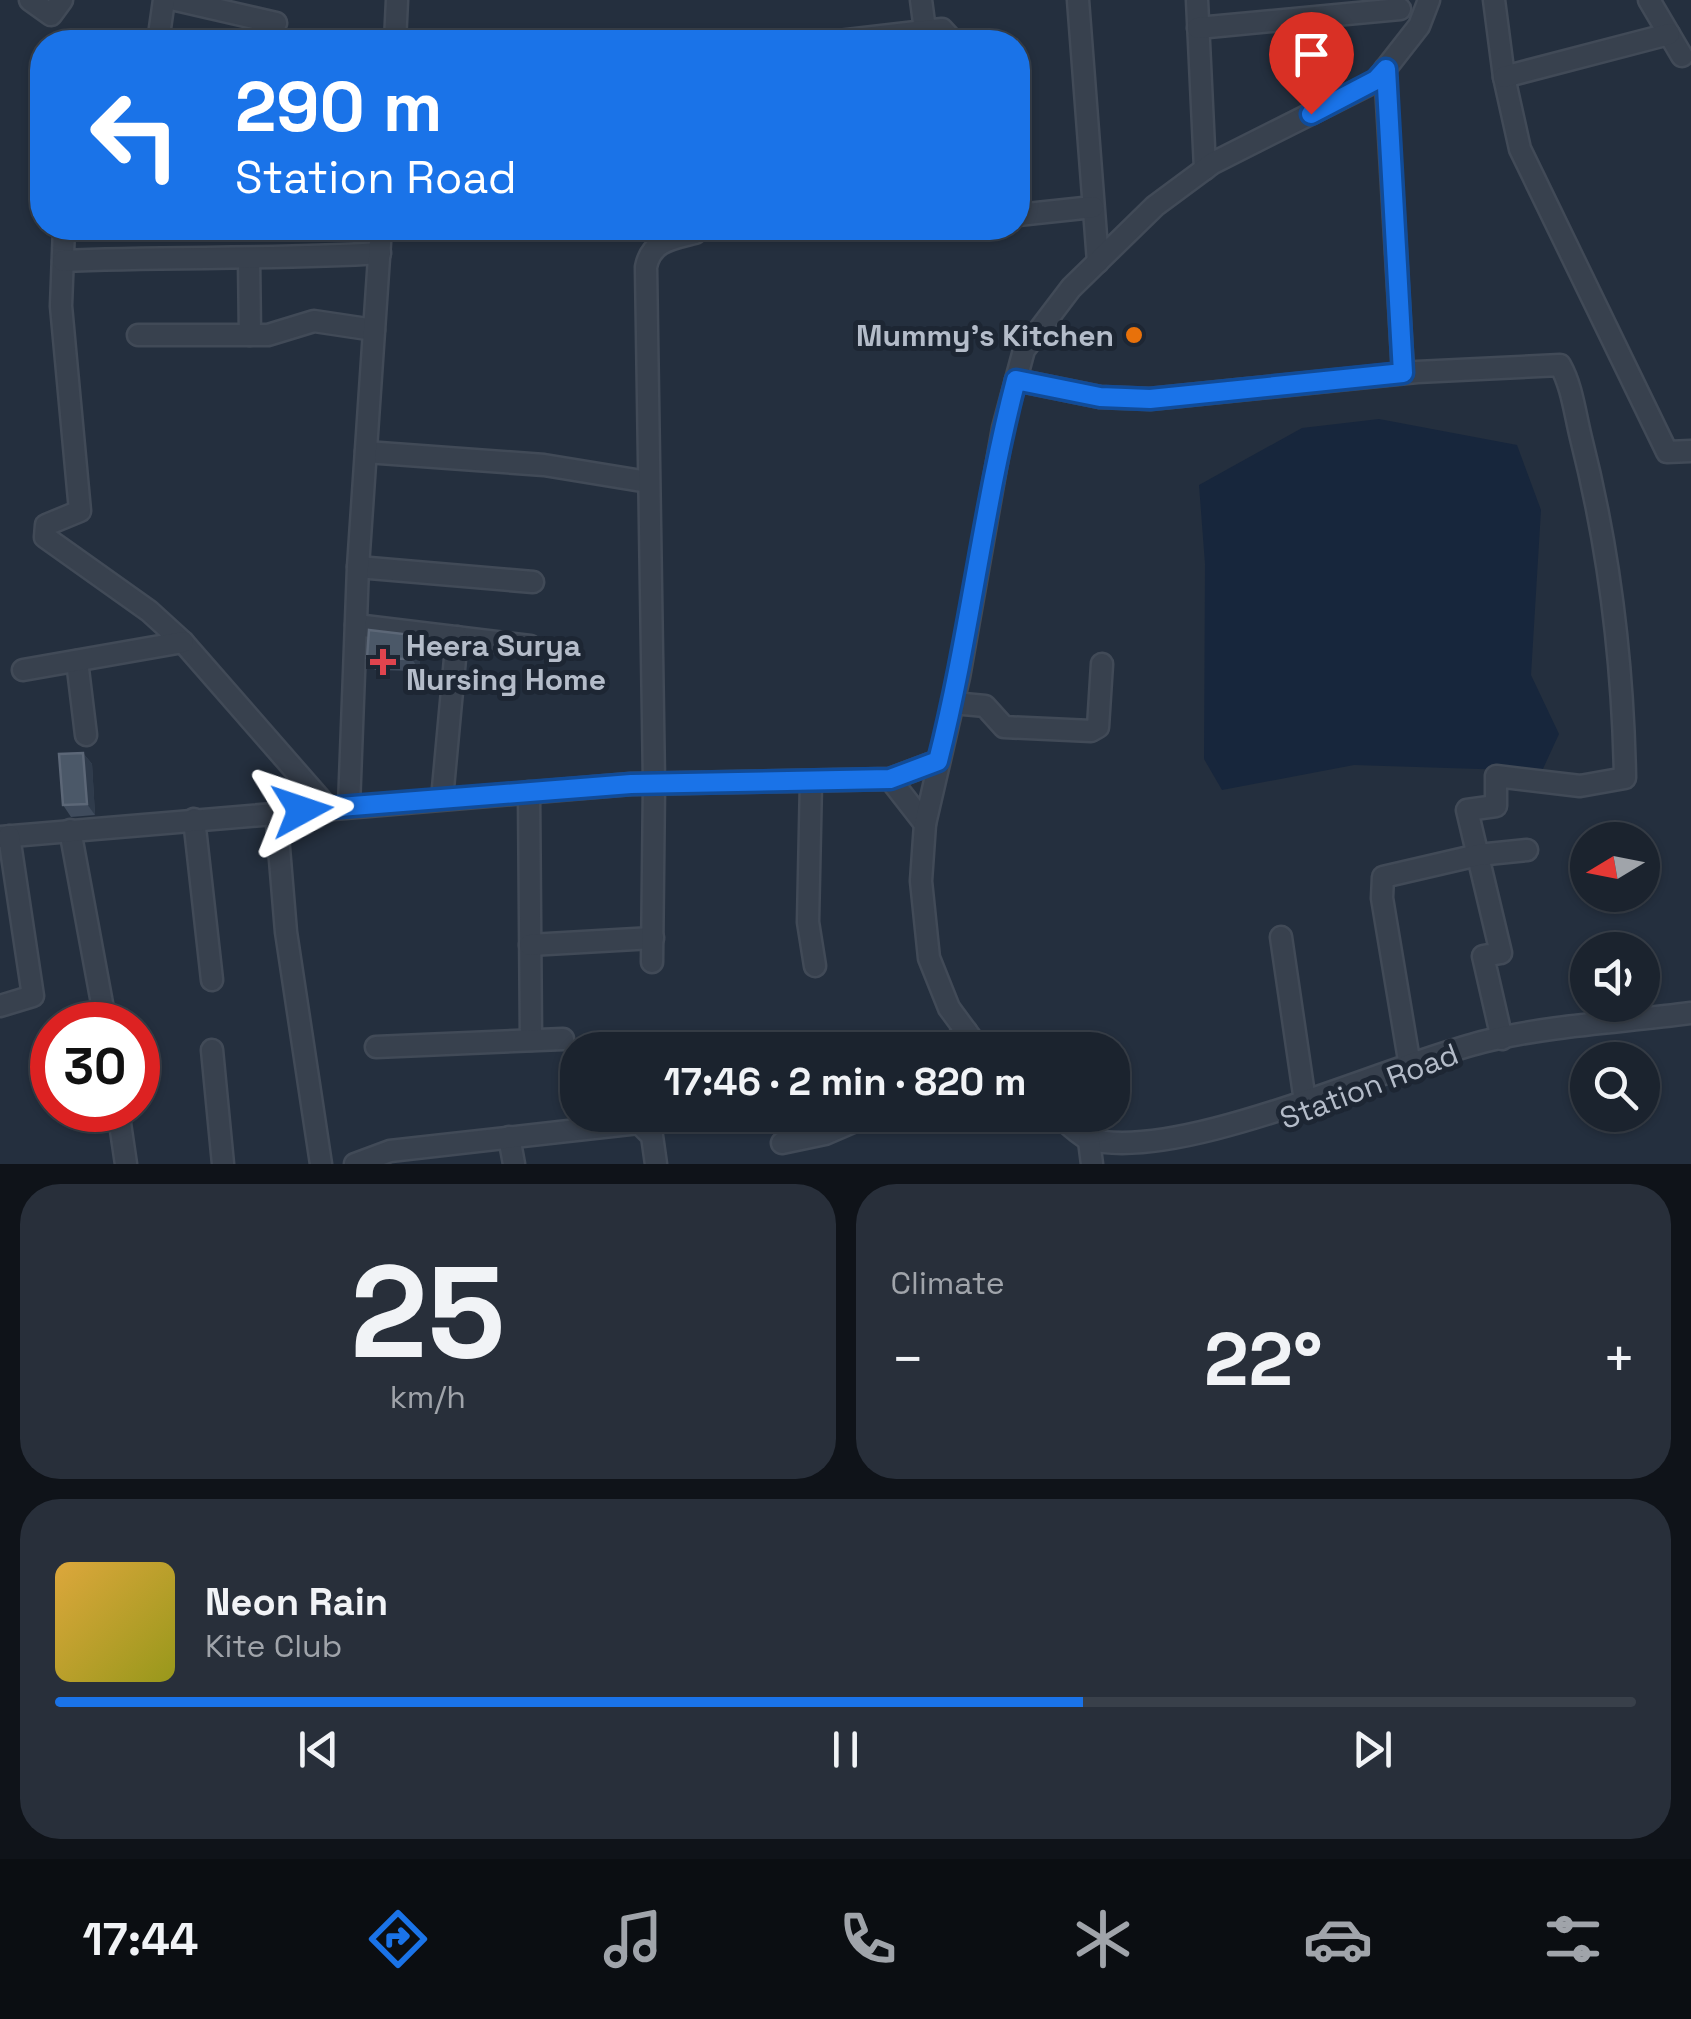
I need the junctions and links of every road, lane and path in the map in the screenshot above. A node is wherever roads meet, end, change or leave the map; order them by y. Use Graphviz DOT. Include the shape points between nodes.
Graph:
graph roads {
  1 [pos="30,0"];
  2 [pos="62,0"];
  3 [pos="164,0"];
  4 [pos="176,0"];
  5 [pos="398,0"];
  6 [pos="921,0"];
  7 [pos="1078,0"];
  8 [pos="1196,0"];
  9 [pos="1429,0"];
  10 [pos="1494,0"];
  11 [pos="1649,0"];
  12 [pos="1348,7"];
  13 [pos="1400,9"];
  14 [pos="1289,10"];
  15 [pos="276,23"];
  16 [pos="1198,28"];
  17 [pos="160,30"];
  18 [pos="395,30"];
  19 [pos="925,30"];
  20 [pos="944,30"];
  21 [pos="1669,34"];
  22 [pos="1682,56"];
  23 [pos="1386,69"];
  24 [pos="1504,77"];
  25 [pos="1204,169"];
  26 [pos="1093,206"];
  27 [pos="1030,214"];
  28 [pos="63,240"];
  29 [pos="381,240"];
  30 [pos="671,240"];
  31 [pos="380,253"];
  32 [pos="250,259"];
  33 [pos="62,261"];
  34 [pos="1098,262"];
  35 [pos="374,330"];
  36 [pos="138,335"];
  37 [pos="250,335"];
  38 [pos="1403,373"];
  39 [pos="1016,380"];
  40 [pos="1691,451"];
  41 [pos="366,452"];
  42 [pos="648,482"];
  43 [pos="358,567"];
  44 [pos="533,582"];
  45 [pos="356,624"];
  46 [pos="457,637"];
  47 [pos="183,642"];
  48 [pos="530,646"];
  49 [pos="77,661"];
  50 [pos="1102,664"];
  51 [pos="23,670"];
  52 [pos="953,703"];
  53 [pos="86,734"];
  54 [pos="938,761"];
  55 [pos="890,779"];
  56 [pos="811,780"];
  57 [pos="654,784"];
  58 [pos="529,792"];
  59 [pos="442,799"];
  60 [pos="338,807"];
  61 [pos="276,812"];
  62 [pos="194,819"];
  63 [pos="924,824"];
  64 [pos="70,830"];
  65 [pos="4,837"];
  66 [pos="1526,850"];
  67 [pos="1478,855"];
  68 [pos="1281,937"];
  69 [pos="652,938"];
  70 [pos="530,946"];
  71 [pos="652,962"];
  72 [pos="816,966"];
  73 [pos="212,980"];
  74 [pos="102,1002"];
  75 [pos="0,1006"];
  76 [pos="1691,1013"];
  77 [pos="966,1031"];
  78 [pos="560,1038"];
  79 [pos="1502,1039"];
  80 [pos="531,1040"];
  81 [pos="376,1047"];
  82 [pos="212,1050"];
  83 [pos="1410,1066"];
  84 [pos="1306,1108"];
  85 [pos="121,1132"];
  86 [pos="830,1132"];
  87 [pos="1079,1132"];
  88 [pos="509,1137"];
  89 [pos="1090,1141"];
  90 [pos="782,1143"];
  91 [pos="1154,1158"];
  92 [pos="126,1164"];
  93 [pos="223,1164"];
  94 [pos="320,1164"];
  95 [pos="356,1164"];
  96 [pos="514,1164"];
  97 [pos="656,1164"];
  98 [pos="1092,1164"];
  1 -- 2 [label="street" via="52,15"];
  3 -- 17 [label="street"];
  4 -- 15 [label="street"];
  5 -- 18 [label="street"];
  6 -- 19 [label="street"];
  7 -- 26 [label="street"];
  8 -- 16 [label="street"];
  9 -- 23 [label="street" via="1419,26"];
  10 -- 24 [label="street"];
  11 -- 21 [label="street"];
  12 -- 13 [label="street"];
  12 -- 14 [label="street"];
  14 -- 16 [label="street"];
  16 -- 25 [label="street"];
  19 -- 20 [label="street"];
  21 -- 22 [label="street"];
  21 -- 24 [label="street"];
  23 -- 25 [label="street"];
  23 -- 38 [label="street"];
  24 -- 40 [label="street" via="1520,150 1667,452"];
  25 -- 34 [label="street"];
  26 -- 27 [label="street"];
  26 -- 34 [label="street"];
  28 -- 33 [label="street"];
  29 -- 31 [label="street"];
  30 -- 42 [label="street" via="649,253"];
  31 -- 32 [label="street"];
  31 -- 35 [label="street"];
  32 -- 33 [label="street"];
  32 -- 37 [label="street"];
  33 -- 47 [label="street" via="63,345 80,511 46,525 43,533"];
  34 -- 39 [label="street" via="1024,350"];
  35 -- 37 [label="street" via="314,320 280,334"];
  35 -- 41 [label="street"];
  36 -- 37 [label="street"];
  38 -- 39 [label="street" via="1150,399 1100,397"];
  38 -- 67 [label="street" via="1560,365 1586,455 1604,556 1625,778 1580,786 1496,776 1496,806 1467,810"];
  39 -- 52 [label="street"];
  41 -- 42 [label="street" via="544,465"];
  41 -- 43 [label="street"];
  42 -- 57 [label="street"];
  43 -- 44 [label="street"];
  43 -- 45 [label="street"];
  45 -- 46 [label="street"];
  45 -- 60 [label="street"];
  46 -- 48 [label="street"];
  46 -- 59 [label="street"];
  47 -- 49 [label="street"];
  47 -- 60 [label="street"];
  49 -- 51 [label="street"];
  49 -- 53 [label="street"];
  50 -- 52 [label="street" via="1100,717 1091,730 1004,727 985,706"];
  52 -- 54 [label="street"];
  54 -- 55 [label="street"];
  54 -- 63 [label="street"];
  55 -- 56 [label="street"];
  55 -- 63 [label="street"];
  56 -- 57 [label="street"];
  56 -- 72 [label="street" via="808,922"];
  57 -- 58 [label="street"];
  57 -- 69 [label="street"];
  58 -- 59 [label="street"];
  58 -- 70 [label="street"];
  59 -- 60 [label="street"];
  60 -- 61 [label="street"];
  61 -- 62 [label="street"];
  61 -- 94 [label="street"];
  62 -- 64 [label="street"];
  62 -- 73 [label="street"];
  63 -- 77 [label="street" via="928,958"];
  64 -- 65 [label="street"];
  64 -- 74 [label="street"];
  65 -- 75 [label="street" via="34,996"];
  66 -- 67 [label="street"];
  67 -- 79 [label="street" via="1501,953 1483,956"];
  67 -- 83 [label="street" via="1390,874 1381,882"];
  68 -- 84 [label="street"];
  69 -- 70 [label="street"];
  69 -- 71 [label="street"];
  70 -- 80 [label="street"];
  76 -- 79 [label="street, Station Road"];
  78 -- 80 [label="street"];
  79 -- 83 [label="street, Station Road"];
  80 -- 81 [label="street"];
  82 -- 93 [label="street"];
  83 -- 84 [label="street, Station Road"];
  84 -- 91 [label="street, Station Road" via="1208,1147"];
  85 -- 92 [label="street"];
  86 -- 90 [label="street"];
  87 -- 89 [label="street"];
  88 -- 95 [label="street" via="385,1152"];
  88 -- 96 [label="street"];
  88 -- 97 [label="street" via="639,1123 652,1136"];
  89 -- 91 [label="street, Station Road"];
  89 -- 98 [label="street"];
}
